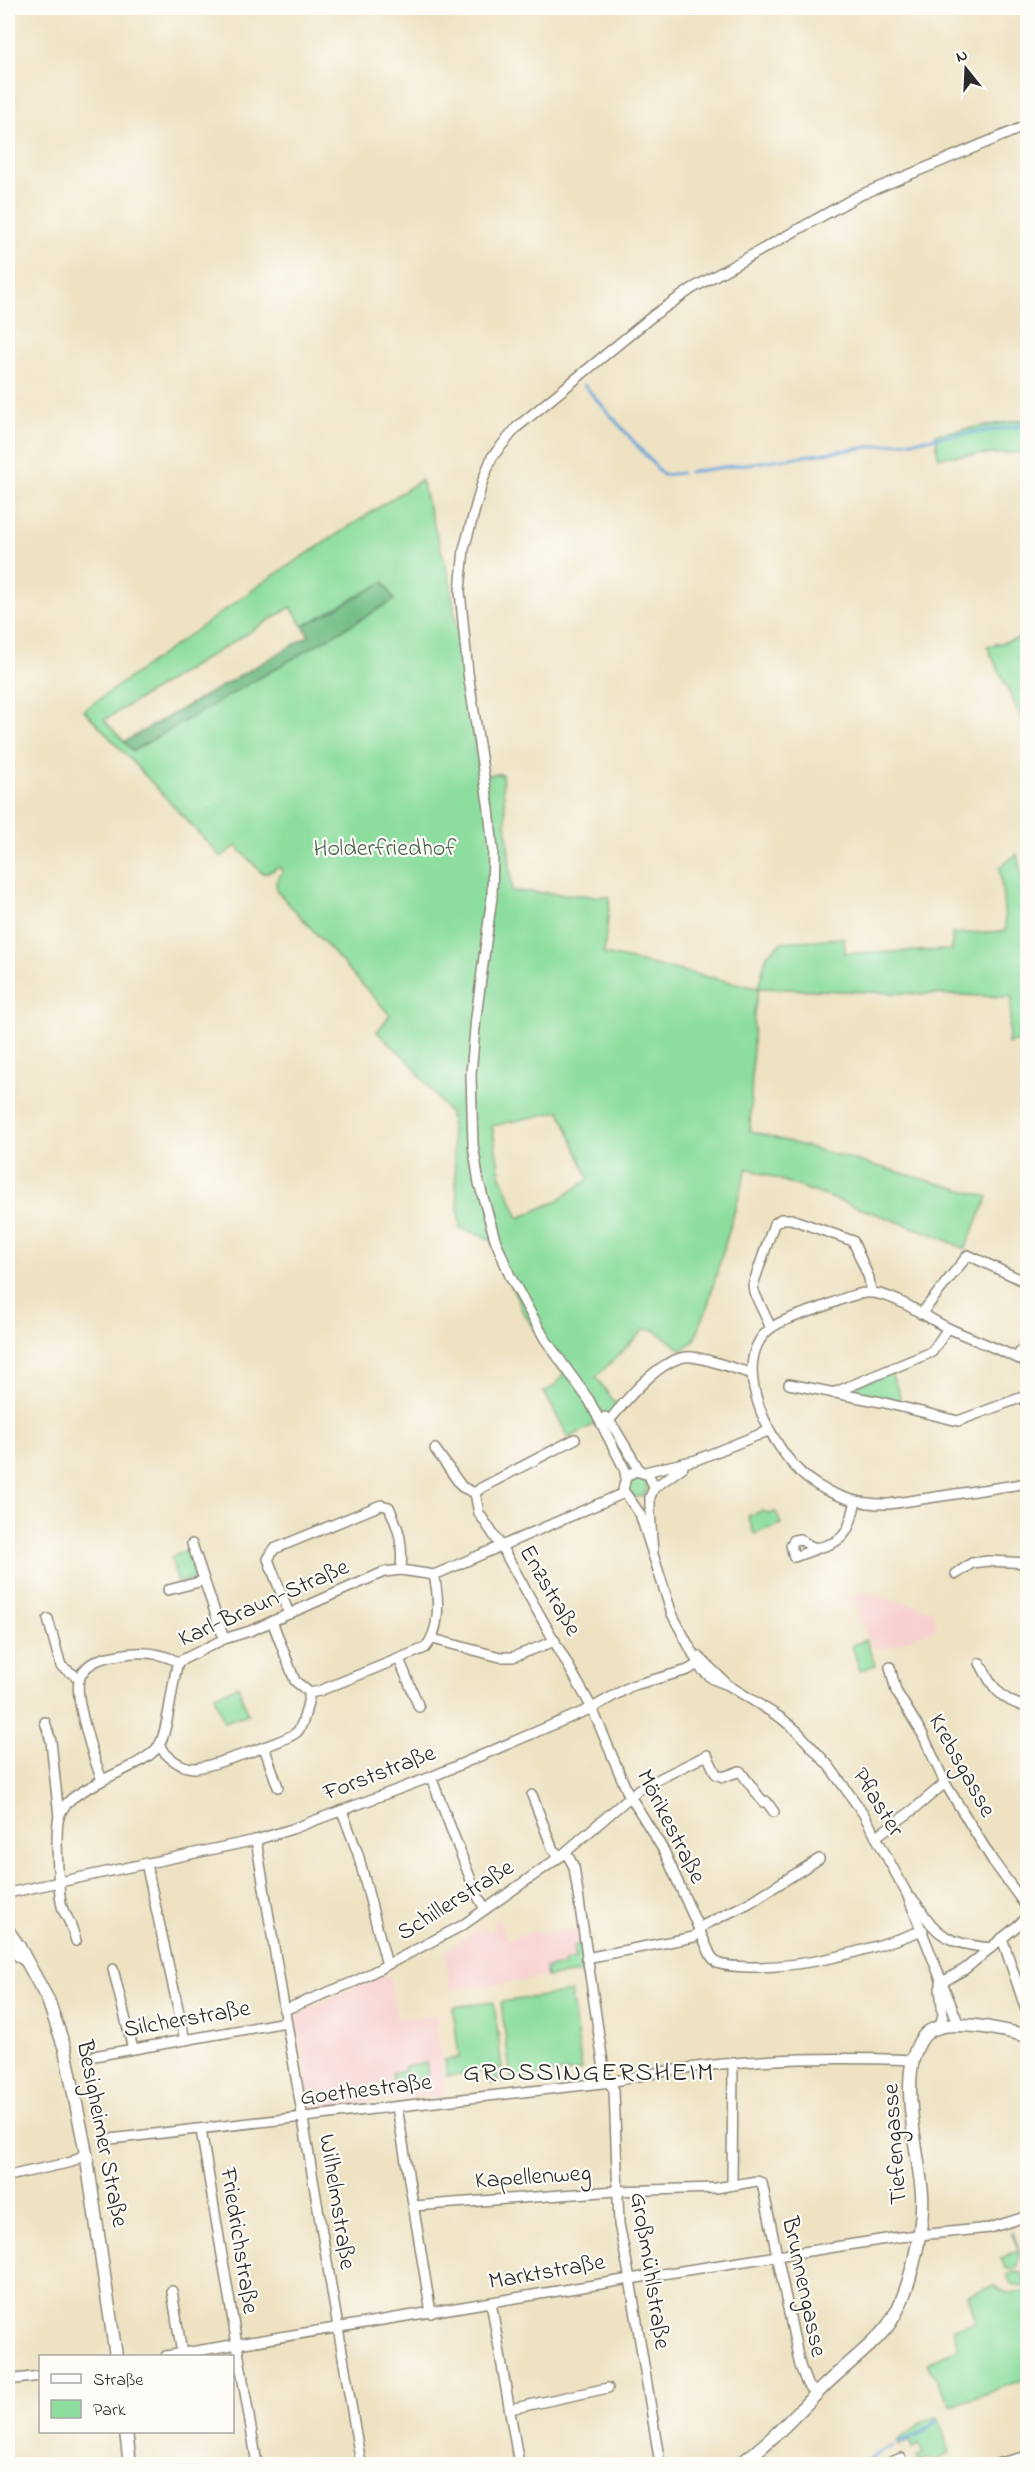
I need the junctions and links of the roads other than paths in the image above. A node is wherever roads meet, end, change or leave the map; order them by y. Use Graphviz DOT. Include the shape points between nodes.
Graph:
graph roads {
  1 [pos="1028,125"];
  2 [pos="1028,1283"];
  3 [pos="871,1293"];
  4 [pos="921,1314"];
  5 [pos="771,1328"];
  6 [pos="948,1328"];
  7 [pos="1028,1340"];
  8 [pos="1017,1358"];
  9 [pos="1028,1363"];
  10 [pos="751,1373"];
  11 [pos="789,1384"];
  12 [pos="831,1394"];
  13 [pos="1028,1395"];
  14 [pos="589,1400"];
  15 [pos="609,1421"];
  16 [pos="768,1431"];
  17 [pos="575,1439"];
  18 [pos="435,1449"];
  19 [pos="696,1460"];
  20 [pos="642,1472"];
  21 [pos="626,1477"];
  22 [pos="1028,1483"];
  23 [pos="475,1493"];
  24 [pos="624,1493"];
  25 [pos="652,1493"];
  26 [pos="633,1501"];
  27 [pos="856,1501"];
  28 [pos="192,1544"];
  29 [pos="501,1546"];
  30 [pos="816,1549"];
  31 [pos="653,1553"];
  32 [pos="1028,1563"];
  33 [pos="401,1570"];
  34 [pos="956,1574"];
  35 [pos="434,1575"];
  36 [pos="203,1581"];
  37 [pos="168,1590"];
  38 [pos="289,1614"];
  39 [pos="48,1619"];
  40 [pos="272,1621"];
  41 [pos="224,1639"];
  42 [pos="433,1639"];
  43 [pos="555,1641"];
  44 [pos="399,1659"];
  45 [pos="178,1662"];
  46 [pos="700,1662"];
  47 [pos="980,1663"];
  48 [pos="890,1667"];
  49 [pos="79,1678"];
  50 [pos="310,1693"];
  51 [pos="420,1707"];
  52 [pos="1028,1707"];
  53 [pos="592,1708"];
  54 [pos="45,1722"];
  55 [pos="159,1746"];
  56 [pos="264,1747"];
  57 [pos="431,1777"];
  58 [pos="102,1780"];
  59 [pos="945,1783"];
  60 [pos="278,1787"];
  61 [pos="532,1795"];
  62 [pos="630,1796"];
  63 [pos="342,1810"];
  64 [pos="774,1812"];
  65 [pos="59,1817"];
  66 [pos="876,1836"];
  67 [pos="256,1840"];
  68 [pos="561,1856"];
  69 [pos="819,1859"];
  70 [pos="146,1863"];
  71 [pos="57,1883"];
  72 [pos="19,1891"];
  73 [pos="8,1893"];
  74 [pos="907,1894"];
  75 [pos="8,1898"];
  76 [pos="485,1909"];
  77 [pos="1028,1909"];
  78 [pos="1028,1917"];
  79 [pos="923,1930"];
  80 [pos="8,1931"];
  81 [pos="700,1931"];
  82 [pos="1002,1938"];
  83 [pos="75,1941"];
  84 [pos="8,1947"];
  85 [pos="991,1948"];
  86 [pos="586,1958"];
  87 [pos="25,1960"];
  88 [pos="387,1965"];
  89 [pos="113,1969"];
  90 [pos="941,1983"];
  91 [pos="284,2010"];
  92 [pos="1028,2016"];
  93 [pos="286,2022"];
  94 [pos="959,2025"];
  95 [pos="940,2026"];
  96 [pos="1028,2029"];
  97 [pos="1010,2032"];
  98 [pos="1028,2036"];
  99 [pos="185,2040"];
  100 [pos="133,2049"];
  101 [pos="94,2056"];
  102 [pos="913,2060"];
  103 [pos="733,2063"];
  104 [pos="611,2082"];
  105 [pos="398,2107"];
  106 [pos="302,2119"];
  107 [pos="201,2130"];
  108 [pos="110,2139"];
  109 [pos="86,2154"];
  110 [pos="8,2176"];
  111 [pos="762,2183"];
  112 [pos="732,2185"];
  113 [pos="616,2191"];
  114 [pos="414,2206"];
  115 [pos="1028,2216"];
  116 [pos="919,2235"];
  117 [pos="777,2257"];
  118 [pos="630,2279"];
  119 [pos="172,2291"];
  120 [pos="491,2302"];
  121 [pos="431,2313"];
  122 [pos="337,2328"];
  123 [pos="236,2345"];
  124 [pos="182,2354"];
  125 [pos="116,2355"];
  126 [pos="174,2355"];
  127 [pos="39,2376"];
  128 [pos="8,2380"];
  129 [pos="608,2388"];
  130 [pos="816,2394"];
  131 [pos="510,2409"];
  132 [pos="126,2433"];
  133 [pos="1028,2456"];
  134 [pos="902,2458"];
  135 [pos="126,2464"];
  136 [pos="257,2464"];
  137 [pos="361,2464"];
  138 [pos="519,2464"];
  139 [pos="660,2464"];
  140 [pos="740,2464"];
  141 [pos="886,2464"];
  142 [pos="996,2464"];
  1 -- 14 [label="street" via="858,196 684,293 518,427 492,457 483,480 464,549 460,591 493,850 492,897 471,1074 473,1145 479,1184 499,1248 527,1310"];
  2 -- 4 [label="street" via="968,1255"];
  3 -- 4 [label="street" via="896,1300"];
  3 -- 5 [label="street" via="818,1308"];
  3 -- 5 [label="street" via="869,1278 853,1241 781,1219 774,1224 753,1285"];
  4 -- 6 [label="street"];
  5 -- 10 [label="street" via="753,1354"];
  6 -- 8 [label="street"];
  6 -- 12 [label="street" via="932,1352"];
  7 -- 8 [label="street"];
  8 -- 9 [label="street"];
  10 -- 15 [label="street" via="694,1357 678,1358 654,1373"];
  10 -- 16 [label="street"];
  11 -- 12 [label="street"];
  12 -- 13 [label="street" via="958,1421"];
  14 -- 15 [label="street"];
  14 -- 21 [label="street"];
  15 -- 20 [label="street"];
  16 -- 19 [label="street"];
  16 -- 27 [label="street" via="808,1479"];
  17 -- 23 [label="street"];
  18 -- 23 [label="street" via="462,1487"];
  19 -- 20 [label="street"];
  19 -- 25 [label="street" via="666,1478"];
  20 -- 21 [label="street"];
  20 -- 25 [label="street" via="652,1478"];
  21 -- 24 [label="street"];
  22 -- 27 [label="street" via="889,1504"];
  23 -- 29 [label="street, Enzstraße" via="479,1513"];
  24 -- 26 [label="street"];
  24 -- 29 [label="street"];
  25 -- 26 [label="street" via="646,1500"];
  25 -- 31 [label="street"];
  26 -- 31 [label="street"];
  27 -- 30 [label="street" via="842,1539"];
  28 -- 36 [label="street"];
  29 -- 35 [label="street"];
  29 -- 43 [label="street, Enzstraße"];
  31 -- 46 [label="street, Pflaster" via="672,1614"];
  32 -- 34 [label="street" via="972,1563"];
  33 -- 35 [label="street, Karl-Braun-Straße"];
  33 -- 38 [label="street, Karl-Braun-Straße" via="384,1572"];
  33 -- 38 [label="street" via="403,1545 399,1530 389,1508 381,1505 274,1549 268,1558"];
  35 -- 42 [label="street" via="438,1603"];
  36 -- 37 [label="street"];
  36 -- 41 [label="street"];
  38 -- 40 [label="street, Karl-Braun-Straße"];
  39 -- 49 [label="street" via="61,1666"];
  40 -- 41 [label="street, Karl-Braun-Straße"];
  40 -- 50 [label="street" via="296,1681"];
  41 -- 45 [label="street, Karl-Braun-Straße"];
  42 -- 43 [label="street" via="507,1657"];
  42 -- 44 [label="street" via="425,1648"];
  43 -- 53 [label="street, Enzstraße"];
  44 -- 50 [label="street"];
  44 -- 51 [label="street"];
  45 -- 49 [label="street" via="142,1652 126,1653 95,1661"];
  45 -- 55 [label="street, Karl-Braun-Straße"];
  46 -- 53 [label="street, Forststraße" via="688,1670 631,1686"];
  46 -- 66 [label="street, Pflaster" via="781,1718 816,1750"];
  47 -- 52 [label="street" via="1003,1698"];
  48 -- 59 [label="street, Krebsgasse" via="896,1691"];
  49 -- 58 [label="street" via="82,1711"];
  50 -- 56 [label="street" via="296,1733"];
  53 -- 57 [label="street, Forststraße"];
  53 -- 62 [label="street, Mörikestraße"];
  54 -- 65 [label="street" via="51,1742"];
  55 -- 56 [label="street" via="182,1766 195,1769"];
  55 -- 58 [label="street"];
  56 -- 60 [label="street"];
  57 -- 63 [label="street, Forststraße"];
  57 -- 76 [label="street"];
  58 -- 65 [label="street" via="69,1800"];
  59 -- 66 [label="street"];
  59 -- 77 [label="street, Krebsgasse"];
  61 -- 68 [label="street, Großmühlstraße" via="553,1850"];
  62 -- 64 [label="street, Schillerstraße" via="708,1755 716,1774 723,1777 740,1771"];
  62 -- 68 [label="street, Schillerstraße"];
  62 -- 81 [label="street, Mörikestraße" via="664,1851"];
  63 -- 67 [label="street, Forststraße"];
  63 -- 88 [label="street" via="358,1854"];
  65 -- 71 [label="street"];
  66 -- 74 [label="street, Pflaster"];
  67 -- 70 [label="street, Forststraße"];
  67 -- 91 [label="street, Wilhelmstraße"];
  68 -- 76 [label="street, Schillerstraße"];
  68 -- 86 [label="street, Großmühlstraße" via="574,1867"];
  69 -- 81 [label="street" via="749,1903 704,1925"];
  70 -- 71 [label="street, Forststraße"];
  70 -- 99 [label="street"];
  71 -- 72 [label="street, Forststraße"];
  71 -- 83 [label="street"];
  72 -- 73 [label="street, Forststraße"];
  72 -- 75 [label="street, Forststraße"];
  74 -- 79 [label="street, Pflaster"];
  74 -- 85 [label="street" via="950,1940"];
  76 -- 88 [label="street, Schillerstraße"];
  78 -- 82 [label="street"];
  79 -- 81 [label="street, Mörikestraße" via="871,1949 772,1967 717,1963"];
  79 -- 90 [label="street, Pflaster"];
  80 -- 87 [label="main road, Besigheimer Straße"];
  81 -- 86 [label="street" via="694,1937"];
  82 -- 85 [label="street"];
  82 -- 92 [label="street"];
  84 -- 87 [label="main road"];
  85 -- 90 [label="street"];
  86 -- 104 [label="street, Großmühlstraße" via="605,2076"];
  87 -- 109 [label="main road, Besigheimer Straße" via="48,2000 62,2037"];
  88 -- 91 [label="street, Schillerstraße"];
  89 -- 100 [label="street"];
  90 -- 94 [label="street, Pflaster"];
  90 -- 95 [label="street, Pflaster"];
  91 -- 93 [label="street, Wilhelmstraße"];
  93 -- 99 [label="street, Silcherstraße"];
  93 -- 106 [label="street, Wilhelmstraße"];
  94 -- 95 [label="main road"];
  94 -- 97 [label="main road"];
  95 -- 102 [label="main road, Tiefengasse" via="923,2037"];
  96 -- 97 [label="street"];
  97 -- 98 [label="main road"];
  99 -- 100 [label="street, Silcherstraße"];
  100 -- 101 [label="street, Silcherstraße"];
  102 -- 103 [label="street, Goethestraße"];
  102 -- 116 [label="main road, Tiefengasse" via="912,2096 922,2194"];
  103 -- 104 [label="street, Goethestraße"];
  103 -- 112 [label="street"];
  104 -- 105 [label="street, Goethestraße"];
  104 -- 113 [label="street, Großmühlstraße" via="616,2104"];
  105 -- 106 [label="street, Goethestraße"];
  105 -- 114 [label="street"];
  106 -- 107 [label="street, Goethestraße"];
  106 -- 122 [label="street, Wilhelmstraße"];
  107 -- 108 [label="street, Goethestraße"];
  107 -- 123 [label="street, Friedrichstraße"];
  109 -- 110 [label="street" via="72,2162"];
  109 -- 125 [label="main road, Besigheimer Straße"];
  111 -- 112 [label="street, Kapellenweg"];
  111 -- 117 [label="street, Brunnengasse"];
  112 -- 113 [label="street, Kapellenweg"];
  113 -- 114 [label="street, Kapellenweg"];
  113 -- 118 [label="street, Großmühlstraße"];
  114 -- 121 [label="street"];
  115 -- 116 [label="street, Marktstraße" via="990,2228"];
  116 -- 117 [label="street, Marktstraße"];
  116 -- 130 [label="main road, Tiefengasse" via="906,2286 892,2320"];
  117 -- 118 [label="street, Marktstraße"];
  117 -- 130 [label="street, Brunnengasse" via="800,2366"];
  118 -- 120 [label="street, Marktstraße"];
  118 -- 139 [label="street, Großmühlstraße"];
  119 -- 124 [label="street"];
  120 -- 121 [label="street, Marktstraße"];
  120 -- 131 [label="street"];
  121 -- 122 [label="street, Marktstraße"];
  122 -- 123 [label="street, Marktstraße"];
  122 -- 137 [label="street, Wilhelmstraße"];
  123 -- 124 [label="street, Marktstraße"];
  123 -- 136 [label="street, Friedrichstraße"];
  124 -- 126 [label="street, Marktstraße"];
  127 -- 128 [label="street"];
  129 -- 131 [label="street"];
  130 -- 140 [label="main road, Tiefengasse"];
  131 -- 138 [label="street"];
  132 -- 135 [label="main road"];
  133 -- 142 [label="street"];
  134 -- 141 [label="street"];
}
